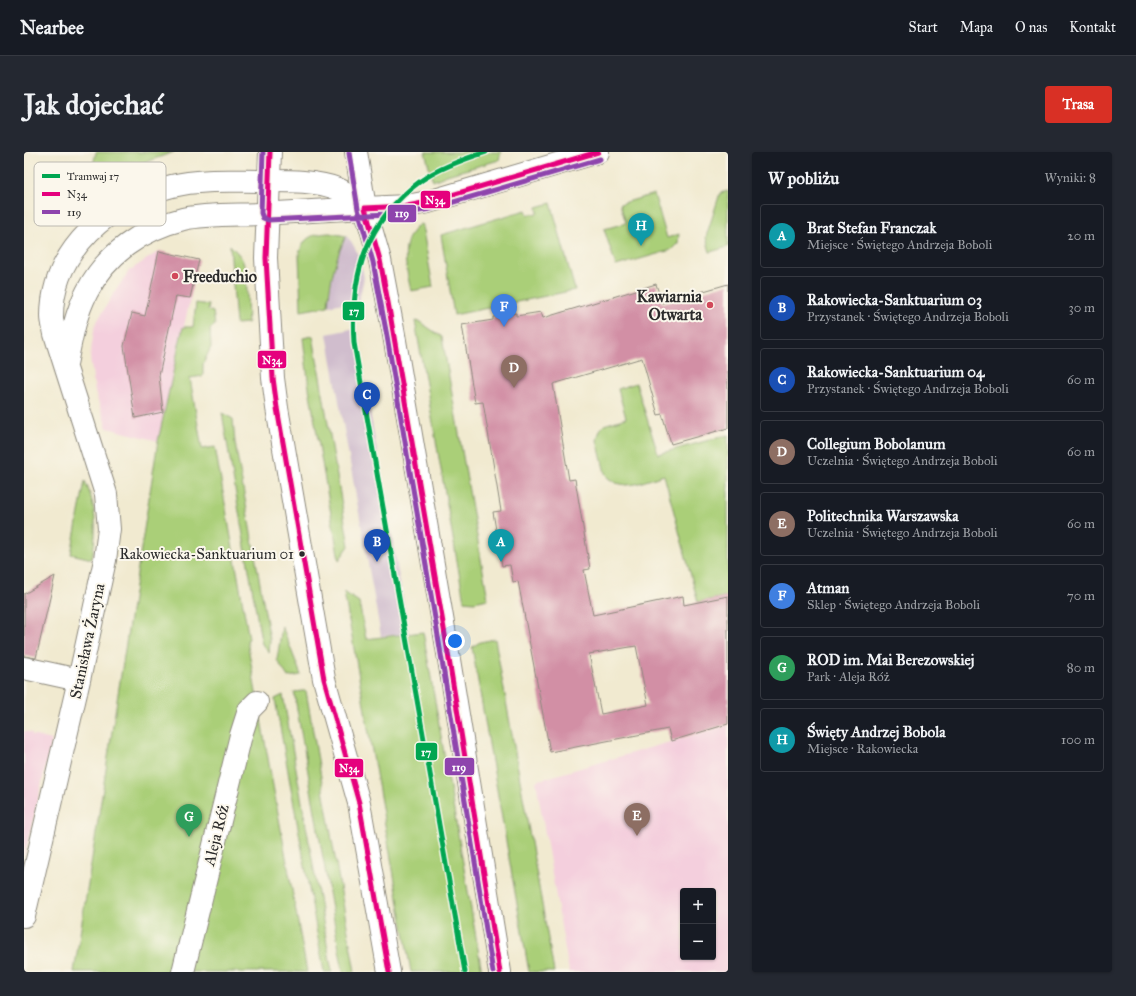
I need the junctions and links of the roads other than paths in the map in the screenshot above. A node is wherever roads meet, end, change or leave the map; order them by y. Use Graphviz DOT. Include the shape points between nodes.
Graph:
graph roads {
  1 [pos="270,152"];
  2 [pos="356,152"];
  3 [pos="598,152"];
  4 [pos="269,181"];
  5 [pos="166,188"];
  6 [pos="365,208"];
  7 [pos="268,213"];
  8 [pos="166,225"];
  9 [pos="96,226"];
  10 [pos="164,226"];
  11 [pos="65,366"];
  12 [pos="24,668"];
  13 [pos="79,680"];
  14 [pos="257,702"];
  15 [pos="24,916"];
  16 [pos="183,972"];
  17 [pos="389,972"];
  18 [pos="500,972"];
  1 -- 4 [label="street"];
  2 -- 6 [label="street"];
  3 -- 6 [label="street" via="428,202"];
  4 -- 5 [label="street, Stanisława Żaryna" via="223,180"];
  4 -- 6 [label="street, Stanisława Żaryna" via="325,184 353,197"];
  4 -- 7 [label="street"];
  6 -- 7 [label="street"];
  6 -- 18 [label="street" via="380,260 389,308"];
  7 -- 8 [label="street" via="184,219"];
  7 -- 17 [label="street" via="266,265 277,408 324,679 359,803"];
  9 -- 11 [label="street, Stanisława Żaryna" via="74,248 57,280 52,318"];
  10 -- 11 [label="street" via="147,233 108,261 87,292 75,320"];
  11 -- 13 [label="street, Stanisława Żaryna" via="106,494 109,529 105,560"];
  12 -- 13 [label="street"];
  13 -- 15 [label="street, Stanisława Żaryna"];
  14 -- 16 [label="street, Aleja Róż" via="249,710 240,735"];
}
